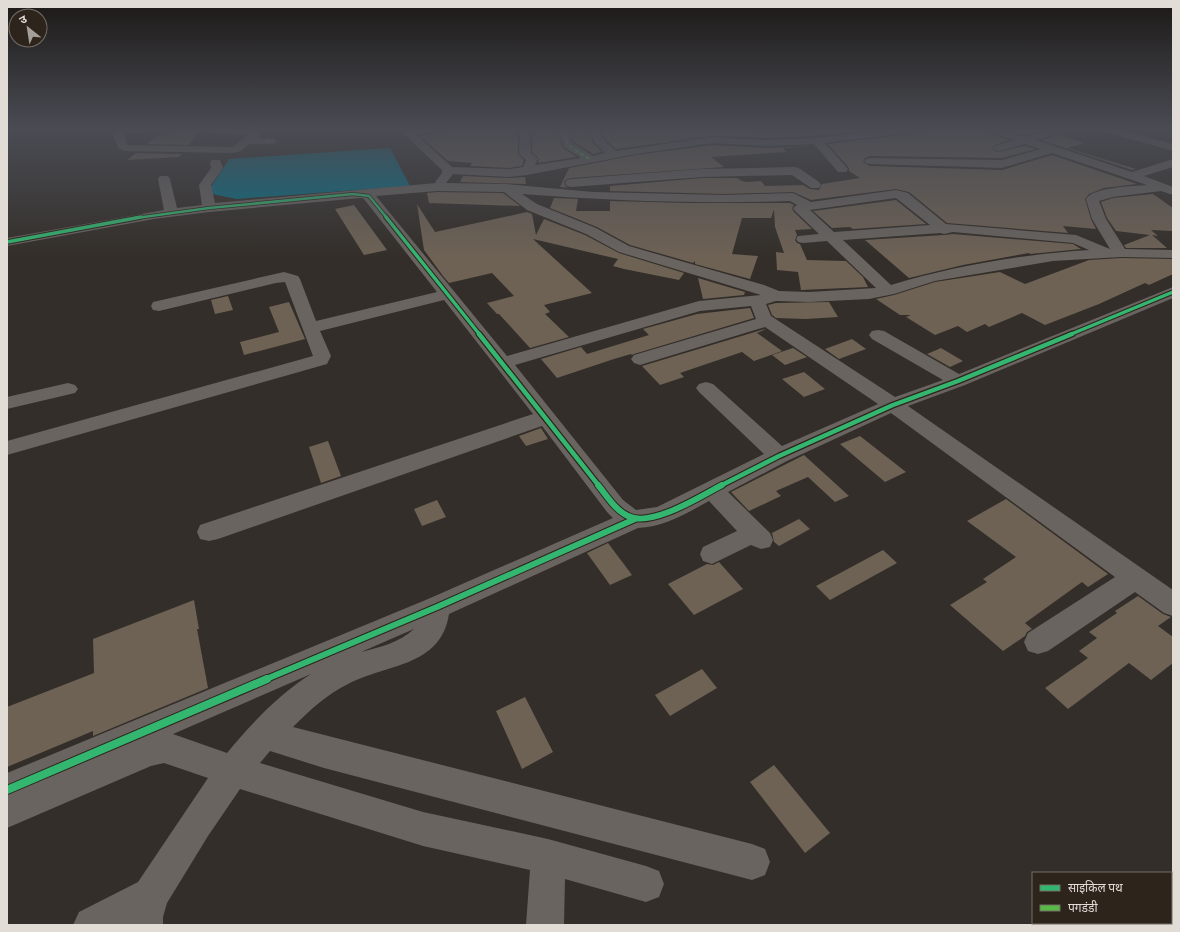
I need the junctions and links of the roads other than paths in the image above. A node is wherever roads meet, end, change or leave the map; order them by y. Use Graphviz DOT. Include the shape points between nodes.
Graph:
graph roads {
  1 [pos="215,171"];
  2 [pos="448,171"];
  3 [pos="467,171"];
  4 [pos="522,171"];
  5 [pos="579,171"];
  6 [pos="780,171"];
  7 [pos="796,171"];
  8 [pos="1118,171"];
  9 [pos="1146,171"];
  10 [pos="498,174"];
  11 [pos="1131,176"];
  12 [pos="164,179"];
  13 [pos="585,182"];
  14 [pos="815,184"];
  15 [pos="437,187"];
  16 [pos="508,188"];
  17 [pos="1168,189"];
  18 [pos="362,194"];
  19 [pos="593,196"];
  20 [pos="808,206"];
  21 [pos="209,208"];
  22 [pos="171,213"];
  23 [pos="592,220"];
  24 [pos="944,230"];
  25 [pos="831,238"];
  26 [pos="803,239"];
  27 [pos="7,242"];
  28 [pos="1114,253"];
  29 [pos="1173,254"];
  30 [pos="888,290"];
  31 [pos="1173,292"];
  32 [pos="448,294"];
  33 [pos="776,296"];
  34 [pos="757,301"];
  35 [pos="159,306"];
  36 [pos="768,321"];
  37 [pos="310,328"];
  38 [pos="878,335"];
  39 [pos="640,359"];
  40 [pos="503,363"];
  41 [pos="958,381"];
  42 [pos="68,388"];
  43 [pos="706,388"];
  44 [pos="7,403"];
  45 [pos="893,405"];
  46 [pos="546,417"];
  47 [pos="7,448"];
  48 [pos="779,456"];
  49 [pos="712,490"];
  50 [pos="636,519"];
  51 [pos="209,532"];
  52 [pos="712,554"];
  53 [pos="1135,578"];
  54 [pos="1173,605"];
  55 [pos="434,617"];
  56 [pos="1038,642"];
  57 [pos="264,734"];
  58 [pos="233,771"];
  59 [pos="7,790"];
  60 [pos="7,811"];
  61 [pos="548,857"];
  62 [pos="752,862"];
  63 [pos="646,884"];
  64 [pos="147,910"];
  65 [pos="92,925"];
  66 [pos="545,925"];
  1 -- 21 [label="street" via="205,185"];
  2 -- 15 [label="street"];
  3 -- 10 [label="street"];
  4 -- 10 [label="street"];
  5 -- 13 [label="street"];
  6 -- 13 [label="street"];
  7 -- 14 [label="street"];
  8 -- 11 [label="street"];
  9 -- 11 [label="street"];
  10 -- 16 [label="street"];
  11 -- 17 [label="street"];
  12 -- 22 [label="street"];
  13 -- 16 [label="street"];
  15 -- 16 [label="street"];
  15 -- 18 [label="street"];
  16 -- 19 [label="street"];
  16 -- 23 [label="street" via="532,207 557,218"];
  17 -- 28 [label="street" via="1105,194 1092,199 1111,240"];
  18 -- 21 [label="street"];
  18 -- 32 [label="street" via="372,198"];
  19 -- 20 [label="street" via="724,199 793,197"];
  19 -- 23 [label="street"];
  20 -- 24 [label="street" via="896,194 903,196"];
  20 -- 25 [label="street" via="800,208"];
  21 -- 22 [label="street"];
  22 -- 27 [label="street"];
  23 -- 33 [label="street" via="624,249 758,288"];
  24 -- 25 [label="street"];
  24 -- 28 [label="street" via="953,228 1066,238"];
  25 -- 26 [label="street"];
  25 -- 30 [label="street"];
  28 -- 29 [label="street"];
  28 -- 30 [label="street" via="1053,257 990,266 922,279"];
  30 -- 33 [label="street" via="852,296"];
  31 -- 41 [label="street"];
  32 -- 37 [label="street"];
  32 -- 40 [label="street"];
  33 -- 34 [label="street"];
  34 -- 36 [label="street" via="762,316"];
  34 -- 40 [label="street" via="699,306"];
  35 -- 37 [label="street" via="289,277 292,278"];
  36 -- 39 [label="street"];
  36 -- 45 [label="street"];
  37 -- 47 [label="street" via="322,356 320,360"];
  38 -- 41 [label="street"];
  40 -- 46 [label="street"];
  41 -- 45 [label="street"];
  42 -- 44 [label="street"];
  43 -- 48 [label="street"];
  45 -- 48 [label="street"];
  45 -- 53 [label="street"];
  46 -- 50 [label="street" via="615,506 624,515"];
  46 -- 51 [label="street"];
  48 -- 49 [label="street"];
  49 -- 50 [label="street" via="664,514"];
  49 -- 52 [label="street" via="757,536"];
  50 -- 55 [label="street"];
  53 -- 54 [label="street"];
  53 -- 56 [label="street"];
  55 -- 57 [label="street" via="428,634 416,645 402,653 348,670 324,682 305,695"];
  55 -- 59 [label="street"];
  57 -- 58 [label="street"];
  57 -- 62 [label="street" via="332,754"];
  58 -- 60 [label="street" via="164,747 143,753"];
  58 -- 61 [label="street" via="423,829"];
  58 -- 64 [label="street"];
  61 -- 63 [label="street"];
  61 -- 66 [label="street"];
  64 -- 65 [label="street"];
}
